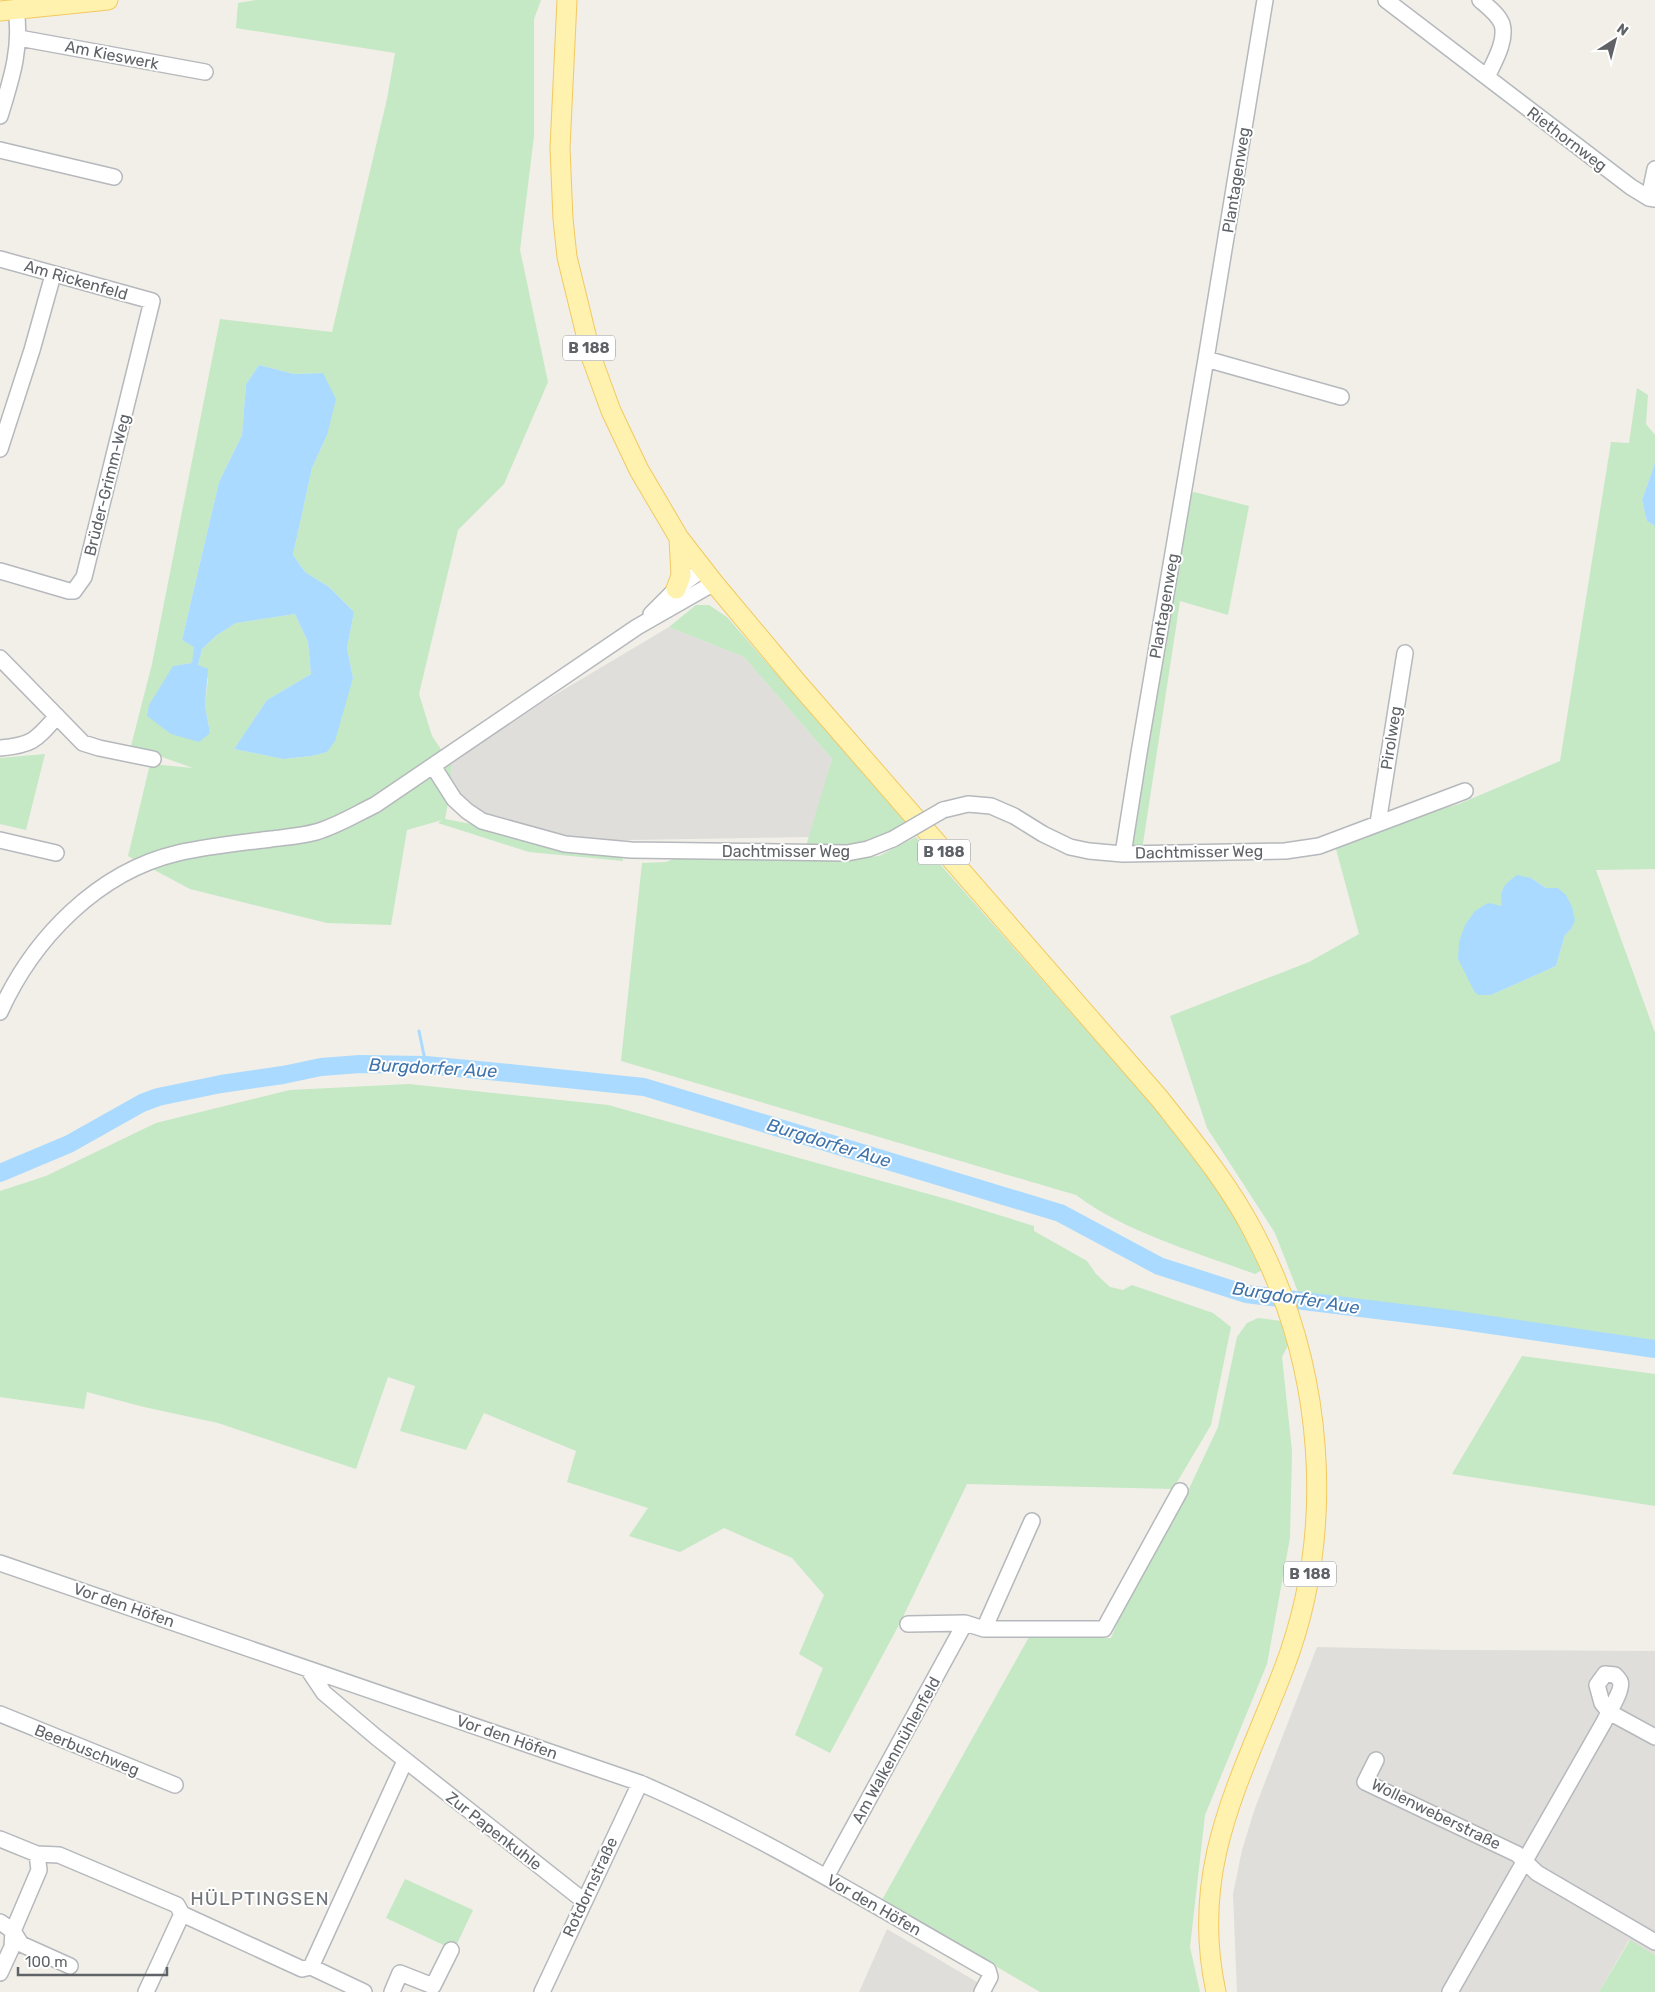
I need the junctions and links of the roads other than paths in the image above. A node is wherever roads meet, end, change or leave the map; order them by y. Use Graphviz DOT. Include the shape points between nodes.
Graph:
graph roads {
  1 [pos="108,0"];
  2 [pos="1265,0"];
  3 [pos="1386,0"];
  4 [pos="1480,0"];
  5 [pos="568,1"];
  6 [pos="8,11"];
  7 [pos="19,38"];
  8 [pos="205,72"];
  9 [pos="1487,77"];
  10 [pos="0,116"];
  11 [pos="0,150"];
  12 [pos="1655,169"];
  13 [pos="114,177"];
  14 [pos="1652,199"];
  15 [pos="0,259"];
  16 [pos="53,275"];
  17 [pos="152,301"];
  18 [pos="1206,359"];
  19 [pos="1341,397"];
  20 [pos="0,449"];
  21 [pos="679,538"];
  22 [pos="0,571"];
  23 [pos="709,576"];
  24 [pos="676,589"];
  25 [pos="637,627"];
  26 [pos="1404,653"];
  27 [pos="0,658"];
  28 [pos="57,716"];
  29 [pos="0,748"];
  30 [pos="153,759"];
  31 [pos="433,766"];
  32 [pos="1465,791"];
  33 [pos="1378,823"];
  34 [pos="0,840"];
  35 [pos="56,853"];
  36 [pos="1123,854"];
  37 [pos="0,1012"];
  38 [pos="1180,1491"];
  39 [pos="1032,1520"];
  40 [pos="0,1563"];
  41 [pos="965,1623"];
  42 [pos="908,1624"];
  43 [pos="984,1629"];
  44 [pos="308,1669"];
  45 [pos="0,1714"];
  46 [pos="1655,1737"];
  47 [pos="1376,1760"];
  48 [pos="405,1761"];
  49 [pos="640,1783"];
  50 [pos="174,1785"];
  51 [pos="0,1839"];
  52 [pos="37,1854"];
  53 [pos="1525,1861"];
  54 [pos="826,1877"];
  55 [pos="584,1901"];
  56 [pos="182,1914"];
  57 [pos="0,1922"];
  58 [pos="13,1930"];
  59 [pos="1655,1942"];
  60 [pos="451,1950"];
  61 [pos="70,1966"];
  62 [pos="311,1967"];
  63 [pos="0,1973"];
  64 [pos="146,1992"];
  65 [pos="364,1992"];
  66 [pos="392,1992"];
  67 [pos="542,1992"];
  68 [pos="982,1992"];
  69 [pos="1216,1992"];
  70 [pos="1450,1992"];
  1 -- 6 [label="main road"];
  2 -- 18 [label="street, Plantagenweg"];
  3 -- 9 [label="street, Riethornweg"];
  4 -- 9 [label="street" via="1502,24 1502,43"];
  5 -- 21 [label="main road, B 188" via="560,148 567,257 592,359 612,411 639,470"];
  6 -- 7 [label="street"];
  7 -- 8 [label="street, Am Kieswerk"];
  7 -- 10 [label="street"];
  9 -- 14 [label="street, Riethornweg" via="1631,187"];
  11 -- 13 [label="street"];
  12 -- 14 [label="street, Riethornweg"];
  15 -- 16 [label="street, Am Rickenfeld"];
  16 -- 17 [label="street, Am Rickenfeld"];
  16 -- 20 [label="street"];
  17 -- 22 [label="street, Brüder-Grimm-Weg" via="84,577 74,591 69,591"];
  18 -- 19 [label="street"];
  18 -- 36 [label="street, Plantagenweg"];
  21 -- 23 [label="main road, B 188"];
  21 -- 24 [label="main road" via="681,576"];
  23 -- 24 [label="street"];
  23 -- 25 [label="street"];
  23 -- 69 [label="main road, B 188" via="796,681 1160,1098 1223,1182 1253,1231 1275,1278 1294,1333 1308,1392 1317,1478 1314,1542 1292,1647 1230,1804 1214,1861 1208,1920"];
  24 -- 25 [label="street"];
  25 -- 31 [label="street"];
  26 -- 33 [label="street, Pirolweg"];
  27 -- 28 [label="street"];
  28 -- 29 [label="street" via="37,738 21,746"];
  28 -- 30 [label="street" via="83,743"];
  31 -- 36 [label="street, Dachtmisser Weg, bridge" via="454,799 482,821 565,844 631,850 848,853 893,839 944,810 968,804 991,806 1070,847"];
  31 -- 37 [label="street" via="375,805 316,832 206,847 175,854 128,872 60,922 41,943"];
  32 -- 33 [label="street, Dachtmisser Weg"];
  33 -- 36 [label="street, Dachtmisser Weg" via="1320,846 1285,851"];
  34 -- 35 [label="street"];
  38 -- 43 [label="street" via="1104,1629"];
  39 -- 43 [label="street"];
  40 -- 44 [label="street, Vor den Höfen"];
  41 -- 42 [label="street"];
  41 -- 43 [label="street"];
  41 -- 54 [label="street, Am Walkenmühlenfeld"];
  44 -- 48 [label="street, Zur Papenkuhle" via="324,1693"];
  44 -- 49 [label="street, Vor den Höfen"];
  45 -- 50 [label="street, Beerbuschweg"];
  46 -- 53 [label="street" via="1609,1712"];
  47 -- 53 [label="street, Wollenweberstraße" via="1365,1782 1517,1854"];
  48 -- 55 [label="street, Zur Papenkuhle"];
  48 -- 62 [label="street"];
  49 -- 54 [label="street, Vor den Höfen" via="694,1806"];
  49 -- 55 [label="street, Rotdornstraße"];
  51 -- 52 [label="street"];
  52 -- 56 [label="street" via="59,1855 177,1905"];
  52 -- 58 [label="street" via="39,1870"];
  53 -- 59 [label="street" via="1537,1873"];
  53 -- 70 [label="street"];
  54 -- 68 [label="street, Vor den Höfen" via="988,1970 990,1977"];
  55 -- 67 [label="street, Rotdornstraße"];
  56 -- 62 [label="street" via="302,1969"];
  56 -- 64 [label="street"];
  57 -- 58 [label="street"];
  58 -- 61 [label="street" via="21,1944"];
  58 -- 63 [label="street" via="12,1947"];
  60 -- 66 [label="street" via="433,1986 400,1973"];
  62 -- 65 [label="street"];
}
